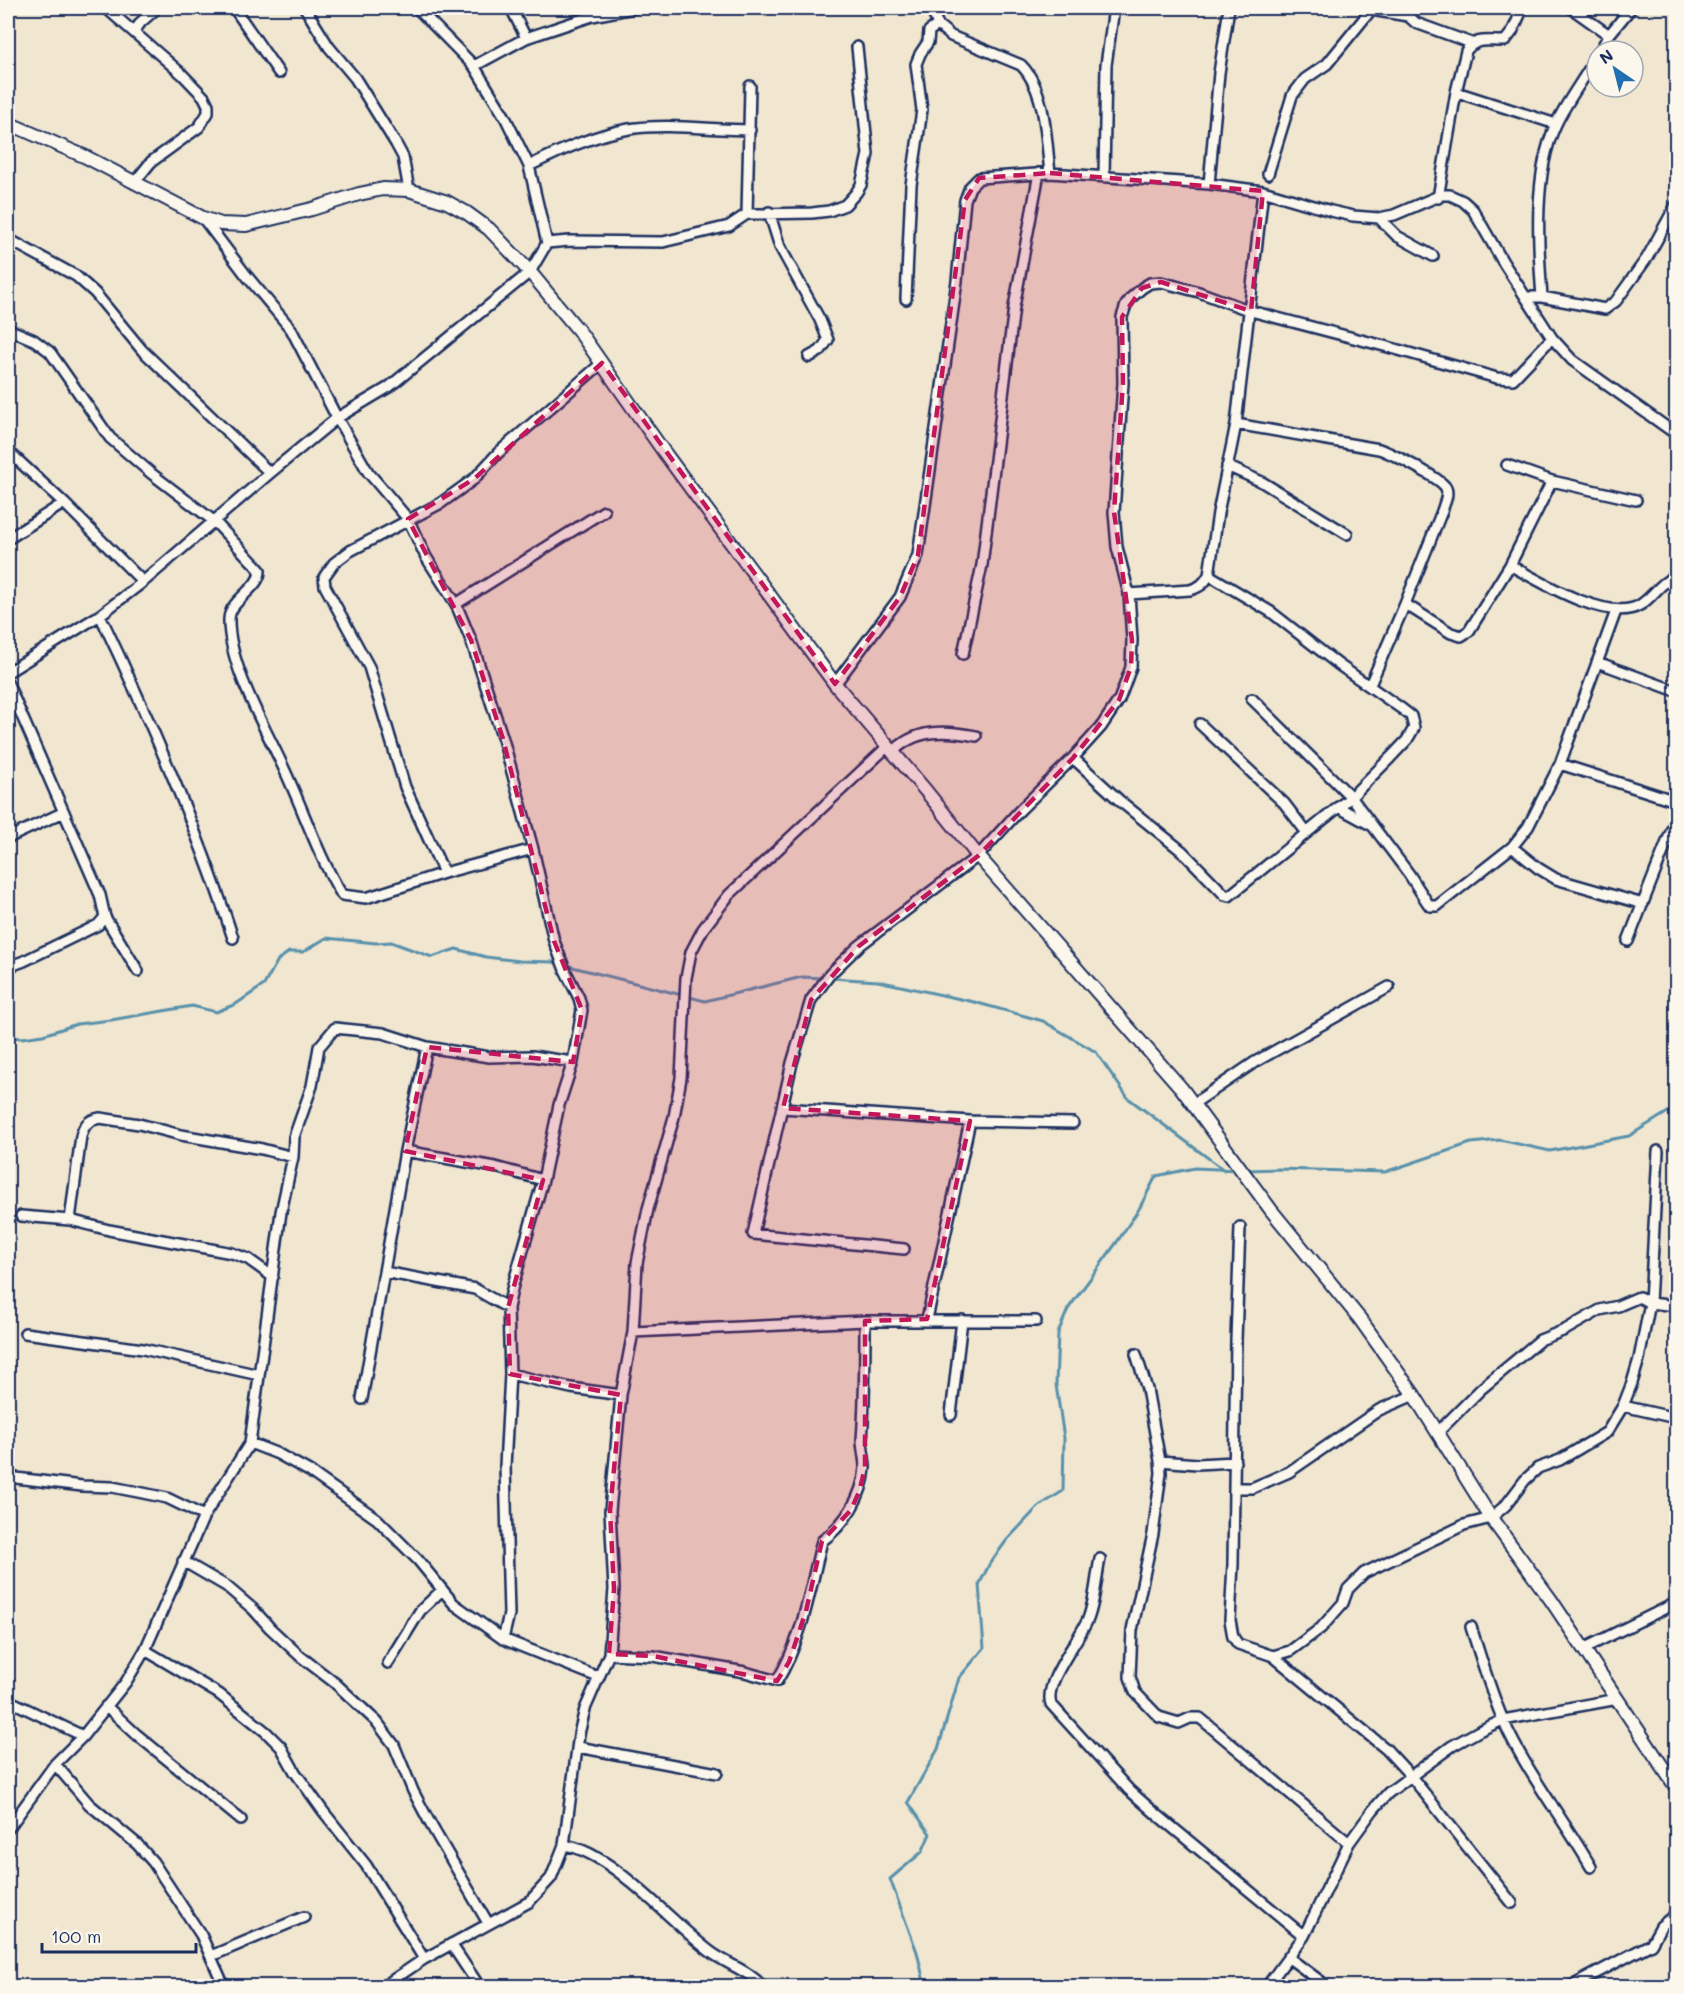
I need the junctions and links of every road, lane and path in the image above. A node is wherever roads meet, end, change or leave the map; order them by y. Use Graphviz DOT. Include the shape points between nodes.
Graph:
graph roads {
  1 [pos="106,8"];
  2 [pos="156,8"];
  3 [pos="234,8"];
  4 [pos="305,8"];
  5 [pos="417,8"];
  6 [pos="511,8"];
  7 [pos="634,8"];
  8 [pos="931,8"];
  9 [pos="1114,8"];
  10 [pos="1229,8"];
  11 [pos="1523,8"];
  12 [pos="1571,8"];
  13 [pos="1631,8"];
  14 [pos="1369,9"];
  15 [pos="1407,12"];
  16 [pos="939,26"];
  17 [pos="134,32"];
  18 [pos="1609,35"];
  19 [pos="526,39"];
  20 [pos="1607,39"];
  21 [pos="1474,44"];
  22 [pos="857,47"];
  23 [pos="474,66"];
  24 [pos="279,72"];
  25 [pos="1585,76"];
  26 [pos="750,86"];
  27 [pos="1456,92"];
  28 [pos="8,123"];
  29 [pos="1556,124"];
  30 [pos="750,130"];
  31 [pos="529,166"];
  32 [pos="1039,173"];
  33 [pos="1050,173"];
  34 [pos="1268,174"];
  35 [pos="1104,177"];
  36 [pos="134,183"];
  37 [pos="1209,184"];
  38 [pos="409,190"];
  39 [pos="1263,191"];
  40 [pos="1438,198"];
  41 [pos="1677,205"];
  42 [pos="769,212"];
  43 [pos="747,214"];
  44 [pos="203,218"];
  45 [pos="1378,218"];
  46 [pos="8,239"];
  47 [pos="547,243"];
  48 [pos="1433,256"];
  49 [pos="530,272"];
  50 [pos="1527,297"];
  51 [pos="1542,297"];
  52 [pos="906,299"];
  53 [pos="1251,311"];
  54 [pos="8,329"];
  55 [pos="1552,338"];
  56 [pos="809,357"];
  57 [pos="602,363"];
  58 [pos="337,418"];
  59 [pos="1236,424"];
  60 [pos="1677,434"];
  61 [pos="8,451"];
  62 [pos="1507,465"];
  63 [pos="1227,466"];
  64 [pos="270,473"];
  65 [pos="1552,481"];
  66 [pos="1636,500"];
  67 [pos="64,503"];
  68 [pos="604,511"];
  69 [pos="408,519"];
  70 [pos="214,522"];
  71 [pos="1347,534"];
  72 [pos="8,539"];
  73 [pos="1510,565"];
  74 [pos="1209,575"];
  75 [pos="1677,579"];
  76 [pos="143,582"];
  77 [pos="1129,594"];
  78 [pos="1406,603"];
  79 [pos="456,604"];
  80 [pos="1616,611"];
  81 [pos="100,615"];
  82 [pos="963,654"];
  83 [pos="1597,662"];
  84 [pos="8,672"];
  85 [pos="8,684"];
  86 [pos="835,684"];
  87 [pos="1370,685"];
  88 [pos="1677,692"];
  89 [pos="1252,699"];
  90 [pos="1200,724"];
  91 [pos="976,736"];
  92 [pos="890,750"];
  93 [pos="1073,758"];
  94 [pos="1560,764"];
  95 [pos="1351,797"];
  96 [pos="1677,801"];
  97 [pos="1338,807"];
  98 [pos="64,812"];
  99 [pos="1677,819"];
  100 [pos="1374,826"];
  101 [pos="1307,833"];
  102 [pos="8,838"];
  103 [pos="1512,847"];
  104 [pos="533,849"];
  105 [pos="978,856"];
  106 [pos="444,873"];
  107 [pos="1643,904"];
  108 [pos="105,917"];
  109 [pos="233,938"];
  110 [pos="1628,941"];
  111 [pos="8,967"];
  112 [pos="138,971"];
  113 [pos="1389,987"];
  114 [pos="428,1047"];
  115 [pos="573,1062"];
  116 [pos="1193,1104"];
  117 [pos="783,1108"];
  118 [pos="970,1121"];
  119 [pos="1073,1123"];
  120 [pos="405,1151"];
  121 [pos="1658,1151"];
  122 [pos="293,1157"];
  123 [pos="543,1180"];
  124 [pos="21,1216"];
  125 [pos="70,1220"];
  126 [pos="1240,1227"];
  127 [pos="904,1249"];
  128 [pos="384,1272"];
  129 [pos="273,1277"];
  130 [pos="1650,1303"];
  131 [pos="1677,1306"];
  132 [pos="508,1308"];
  133 [pos="927,1319"];
  134 [pos="962,1320"];
  135 [pos="865,1321"];
  136 [pos="1036,1321"];
  137 [pos="633,1332"];
  138 [pos="25,1333"];
  139 [pos="1136,1354"];
  140 [pos="510,1374"];
  141 [pos="259,1375"];
  142 [pos="621,1395"];
  143 [pos="1414,1395"];
  144 [pos="362,1399"];
  145 [pos="1623,1406"];
  146 [pos="951,1415"];
  147 [pos="1677,1418"];
  148 [pos="1437,1433"];
  149 [pos="250,1443"];
  150 [pos="1160,1461"];
  151 [pos="1235,1462"];
  152 [pos="8,1477"];
  153 [pos="1234,1488"];
  154 [pos="204,1516"];
  155 [pos="1491,1518"];
  156 [pos="1100,1559"];
  157 [pos="183,1561"];
  158 [pos="442,1590"];
  159 [pos="1677,1603"];
  160 [pos="1471,1627"];
  161 [pos="503,1640"];
  162 [pos="1583,1648"];
  163 [pos="145,1650"];
  164 [pos="609,1654"];
  165 [pos="1273,1656"];
  166 [pos="388,1663"];
  167 [pos="598,1677"];
  168 [pos="1618,1699"];
  169 [pos="8,1700"];
  170 [pos="106,1706"];
  171 [pos="1503,1720"];
  172 [pos="83,1736"];
  173 [pos="578,1747"];
  174 [pos="55,1764"];
  175 [pos="717,1773"];
  176 [pos="1410,1775"];
  177 [pos="1677,1787"];
  178 [pos="241,1820"];
  179 [pos="8,1826"];
  180 [pos="1349,1843"];
  181 [pos="564,1845"];
  182 [pos="1591,1867"];
  183 [pos="1512,1903"];
  184 [pos="1677,1914"];
  185 [pos="304,1917"];
  186 [pos="488,1923"];
  187 [pos="1304,1936"];
  188 [pos="451,1944"];
  189 [pos="211,1956"];
  190 [pos="1289,1958"];
  191 [pos="424,1959"];
  192 [pos="224,1986"];
  193 [pos="384,1986"];
  194 [pos="479,1986"];
  195 [pos="761,1986"];
  196 [pos="1268,1986"];
  197 [pos="1327,1986"];
  198 [pos="1572,1986"];
  1 -- 17 [label="street"];
  2 -- 17 [label="street"];
  3 -- 24 [label="street"];
  4 -- 38 [label="street" via="396,144 403,157"];
  5 -- 23 [label="street"];
  6 -- 19 [label="street"];
  7 -- 19 [label="street" via="592,16"];
  8 -- 16 [label="street"];
  9 -- 35 [label="street" via="1106,65"];
  10 -- 37 [label="street" via="1218,73"];
  11 -- 21 [label="street" via="1505,41 1490,39"];
  12 -- 18 [label="street"];
  13 -- 18 [label="street"];
  14 -- 15 [label="street"];
  14 -- 34 [label="street" via="1328,64 1305,79 1292,96"];
  15 -- 21 [label="street" via="1416,22"];
  16 -- 33 [label="street" via="951,36 1021,65 1027,72 1041,106"];
  16 -- 52 [label="street" via="929,31 928,42 916,64 922,110 911,185"];
  17 -- 36 [label="street" via="204,97 208,113 198,127 152,162"];
  18 -- 20 [label="street"];
  19 -- 23 [label="street"];
  21 -- 27 [label="street" via="1466,51"];
  22 -- 42 [label="street" via="868,154 861,185 845,205 829,211"];
  23 -- 31 [label="street"];
  25 -- 29 [label="street"];
  26 -- 30 [label="street"];
  27 -- 29 [label="street"];
  27 -- 40 [label="street"];
  28 -- 36 [label="street"];
  29 -- 51 [label="street" via="1542,169 1538,250"];
  30 -- 31 [label="street" via="631,129 584,141"];
  30 -- 43 [label="street"];
  31 -- 47 [label="street"];
  32 -- 33 [label="street"];
  32 -- 82 [label="street" via="1014,307 982,566"];
  32 -- 86 [label="street" via="979,178 970,187 965,200 918,555 900,597"];
  33 -- 35 [label="street"];
  35 -- 37 [label="street"];
  36 -- 44 [label="street"];
  37 -- 39 [label="street"];
  38 -- 44 [label="street" via="383,189 359,194 246,225 221,224"];
  38 -- 49 [label="street" via="467,213 489,229"];
  39 -- 45 [label="street" via="1331,211"];
  39 -- 53 [label="street"];
  40 -- 45 [label="street"];
  40 -- 50 [label="street" via="1450,195 1473,210"];
  41 -- 51 [label="street" via="1647,258 1610,306 1600,308"];
  42 -- 43 [label="street"];
  42 -- 56 [label="street" via="780,247 828,340"];
  43 -- 47 [label="street" via="729,226 663,242"];
  44 -- 58 [label="street" via="291,329"];
  45 -- 48 [label="street" via="1397,236"];
  46 -- 64 [label="street" via="76,276 142,350"];
  47 -- 49 [label="street"];
  49 -- 57 [label="street"];
  49 -- 58 [label="street" via="388,387"];
  50 -- 51 [label="street"];
  50 -- 55 [label="street"];
  53 -- 55 [label="street" via="1497,378 1513,379"];
  53 -- 59 [label="street"];
  53 -- 77 [label="street" via="1161,282 1142,288 1126,305 1122,316 1123,383 1114,512 1117,547"];
  54 -- 70 [label="street" via="50,352 110,438"];
  55 -- 60 [label="street" via="1572,360"];
  57 -- 69 [label="street" via="498,453 474,479"];
  57 -- 86 [label="street"];
  58 -- 64 [label="street"];
  58 -- 69 [label="street" via="368,472"];
  59 -- 63 [label="street"];
  59 -- 78 [label="street" via="1379,448 1444,484 1447,496"];
  61 -- 67 [label="street"];
  62 -- 65 [label="street"];
  63 -- 71 [label="street" via="1262,482"];
  63 -- 74 [label="street"];
  64 -- 70 [label="street"];
  65 -- 66 [label="street"];
  65 -- 73 [label="street"];
  67 -- 72 [label="street"];
  67 -- 76 [label="street"];
  68 -- 79 [label="street"];
  69 -- 79 [label="street" via="426,557"];
  69 -- 106 [label="street" via="350,551 324,577 325,586 369,667 405,787"];
  70 -- 76 [label="street"];
  70 -- 106 [label="street" via="260,570 230,615 234,654 326,869 342,895 366,898"];
  73 -- 78 [label="street" via="1469,631 1461,636"];
  73 -- 80 [label="street" via="1559,593"];
  74 -- 77 [label="street" via="1198,588 1190,590"];
  74 -- 87 [label="street" via="1271,612"];
  75 -- 80 [label="street" via="1666,581 1641,605"];
  76 -- 81 [label="street"];
  77 -- 93 [label="street" via="1131,667 1119,700"];
  78 -- 87 [label="street"];
  79 -- 104 [label="street" via="491,698"];
  80 -- 83 [label="street"];
  81 -- 84 [label="street"];
  81 -- 109 [label="street" via="181,796"];
  83 -- 88 [label="street"];
  83 -- 94 [label="street"];
  85 -- 98 [label="street"];
  86 -- 92 [label="street"];
  87 -- 95 [label="street" via="1411,716 1414,728"];
  89 -- 95 [label="street"];
  90 -- 101 [label="street" via="1275,795"];
  91 -- 92 [label="street" via="933,732"];
  92 -- 105 [label="street"];
  92 -- 137 [label="street" via="729,895 703,928 691,952 681,1078 637,1263"];
  93 -- 101 [label="street" via="1182,851 1225,895 1233,895"];
  93 -- 105 [label="street"];
  94 -- 96 [label="street"];
  94 -- 103 [label="street" via="1528,827"];
  95 -- 97 [label="street"];
  95 -- 100 [label="street"];
  97 -- 100 [label="street"];
  97 -- 101 [label="street"];
  98 -- 102 [label="street"];
  98 -- 108 [label="street" via="100,895"];
  99 -- 107 [label="street"];
  100 -- 103 [label="street" via="1433,907"];
  103 -- 107 [label="street" via="1556,879"];
  104 -- 106 [label="street"];
  104 -- 115 [label="street" via="554,941 582,1010"];
  105 -- 116 [label="street"];
  105 -- 117 [label="street" via="859,946 830,974 811,1000"];
  107 -- 110 [label="street"];
  108 -- 111 [label="street" via="98,925"];
  108 -- 112 [label="street"];
  113 -- 116 [label="street" via="1255,1062"];
  114 -- 115 [label="street" via="489,1057 532,1056"];
  114 -- 120 [label="street"];
  114 -- 122 [label="street" via="383,1033 334,1028 320,1047 312,1086 294,1137"];
  115 -- 123 [label="street"];
  116 -- 143 [label="street"];
  117 -- 118 [label="street"];
  117 -- 127 [label="street" via="753,1234"];
  118 -- 119 [label="street"];
  118 -- 133 [label="street"];
  120 -- 123 [label="street"];
  120 -- 128 [label="street"];
  121 -- 130 [label="street"];
  122 -- 125 [label="street" via="139,1124 93,1119 81,1136"];
  122 -- 129 [label="street"];
  123 -- 132 [label="street"];
  124 -- 125 [label="street"];
  125 -- 129 [label="street" via="232,1253"];
  126 -- 151 [label="street"];
  128 -- 132 [label="street" via="475,1290"];
  128 -- 144 [label="street"];
  129 -- 141 [label="street"];
  130 -- 131 [label="street"];
  130 -- 145 [label="street" via="1639,1359"];
  130 -- 148 [label="street" via="1639,1298 1600,1310 1539,1340"];
  132 -- 140 [label="street"];
  133 -- 134 [label="street"];
  133 -- 135 [label="street"];
  134 -- 136 [label="street"];
  134 -- 146 [label="street"];
  135 -- 137 [label="street"];
  135 -- 164 [label="street" via="865,1468 851,1510 822,1541 806,1611 789,1662 777,1681 653,1656"];
  137 -- 142 [label="street"];
  138 -- 141 [label="street" via="143,1349"];
  139 -- 150 [label="street" via="1147,1389"];
  140 -- 142 [label="street"];
  140 -- 161 [label="street" via="505,1466 509,1614"];
  141 -- 149 [label="street"];
  142 -- 164 [label="street" via="610,1511 614,1589"];
  143 -- 148 [label="street"];
  143 -- 153 [label="street" via="1379,1410 1289,1472 1252,1488"];
  145 -- 147 [label="street"];
  145 -- 155 [label="street" via="1607,1432 1560,1460 1538,1468"];
  148 -- 155 [label="street"];
  149 -- 154 [label="street"];
  149 -- 158 [label="street" via="309,1472 376,1519"];
  150 -- 151 [label="street"];
  150 -- 180 [label="street" via="1153,1534 1132,1630 1133,1688 1160,1717 1179,1723 1200,1718"];
  151 -- 153 [label="street"];
  152 -- 154 [label="street" via="138,1492 167,1498"];
  153 -- 165 [label="street" via="1230,1620 1233,1637 1238,1644"];
  154 -- 157 [label="street"];
  155 -- 162 [label="street"];
  155 -- 165 [label="street" via="1464,1525 1364,1573 1321,1628 1290,1651"];
  156 -- 187 [label="street" via="1088,1619 1062,1664 1050,1692 1051,1704 1129,1790"];
  157 -- 163 [label="street"];
  157 -- 186 [label="street" via="254,1609 300,1656 377,1722 394,1745 413,1791"];
  158 -- 161 [label="street" via="454,1604"];
  158 -- 166 [label="street" via="420,1611"];
  159 -- 162 [label="street"];
  160 -- 171 [label="street"];
  161 -- 167 [label="street"];
  162 -- 168 [label="street"];
  163 -- 170 [label="street"];
  163 -- 191 [label="street" via="219,1694 281,1747 323,1811 366,1865"];
  164 -- 167 [label="street"];
  165 -- 176 [label="street" via="1386,1749"];
  167 -- 173 [label="street" via="585,1709"];
  168 -- 171 [label="street"];
  168 -- 177 [label="street"];
  169 -- 172 [label="street"];
  170 -- 172 [label="street"];
  170 -- 178 [label="street"];
  171 -- 176 [label="street" via="1452,1746"];
  171 -- 182 [label="street"];
  172 -- 174 [label="street"];
  173 -- 175 [label="street"];
  173 -- 181 [label="street"];
  174 -- 179 [label="street"];
  174 -- 189 [label="street" via="89,1803 153,1862"];
  176 -- 180 [label="street" via="1380,1801"];
  176 -- 183 [label="street"];
  180 -- 187 [label="street"];
  181 -- 186 [label="street" via="551,1878 529,1902"];
  181 -- 195 [label="street" via="576,1846 621,1875 712,1953"];
  184 -- 198 [label="street" via="1661,1926 1651,1944"];
  185 -- 189 [label="street"];
  186 -- 188 [label="street"];
  187 -- 190 [label="street"];
  188 -- 191 [label="street"];
  188 -- 194 [label="street"];
  189 -- 192 [label="street"];
  190 -- 196 [label="street"];
  190 -- 197 [label="street"];
  191 -- 193 [label="street"];
}
